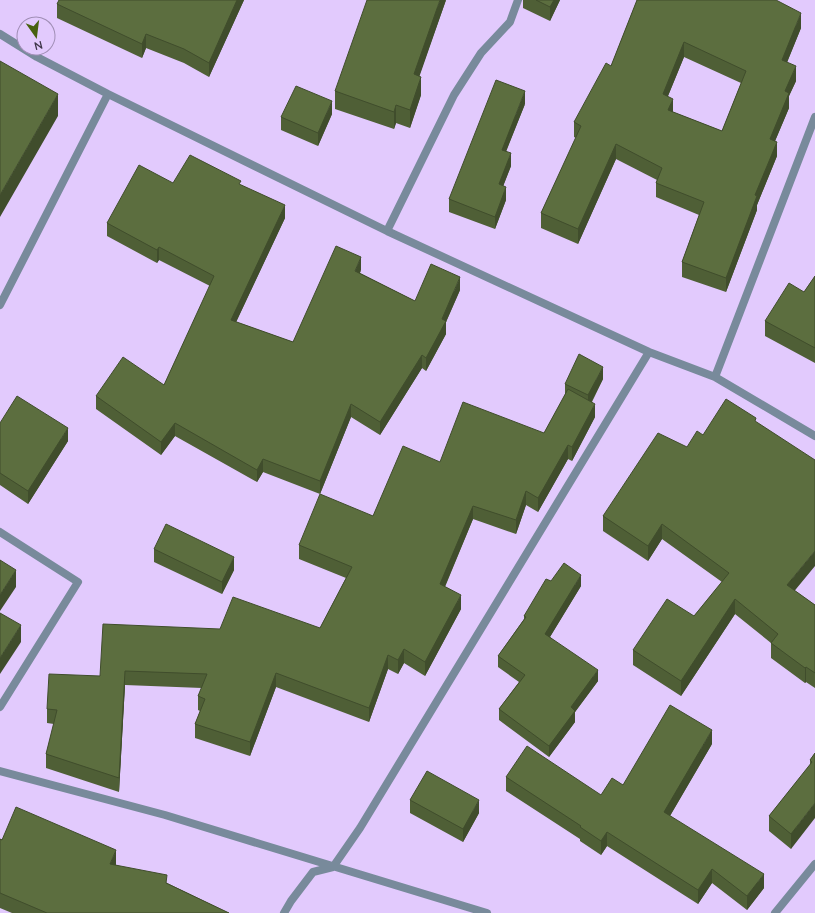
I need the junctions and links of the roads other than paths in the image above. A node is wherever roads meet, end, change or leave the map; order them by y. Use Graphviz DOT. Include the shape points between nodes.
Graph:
graph roads {
  1 [pos="518,0"];
  2 [pos="0,34"];
  3 [pos="108,94"];
  4 [pos="815,116"];
  5 [pos="387,231"];
  6 [pos="0,305"];
  7 [pos="649,352"];
  8 [pos="715,378"];
  9 [pos="815,436"];
  10 [pos="0,532"];
  11 [pos="0,707"];
  12 [pos="0,771"];
  13 [pos="815,864"];
  14 [pos="333,867"];
  15 [pos="284,913"];
  16 [pos="487,913"];
  17 [pos="775,913"];
  1 -- 5 [label="street" via="510,22 481,53 454,95"];
  2 -- 3 [label="street"];
  3 -- 5 [label="street"];
  3 -- 6 [label="street"];
  4 -- 8 [label="street"];
  5 -- 7 [label="street"];
  7 -- 8 [label="street"];
  7 -- 14 [label="street" via="364,821"];
  8 -- 9 [label="street"];
  10 -- 11 [label="street" via="78,582"];
  12 -- 14 [label="street" via="165,815"];
  13 -- 17 [label="street"];
  14 -- 15 [label="street" via="313,872"];
  14 -- 16 [label="street"];
}
